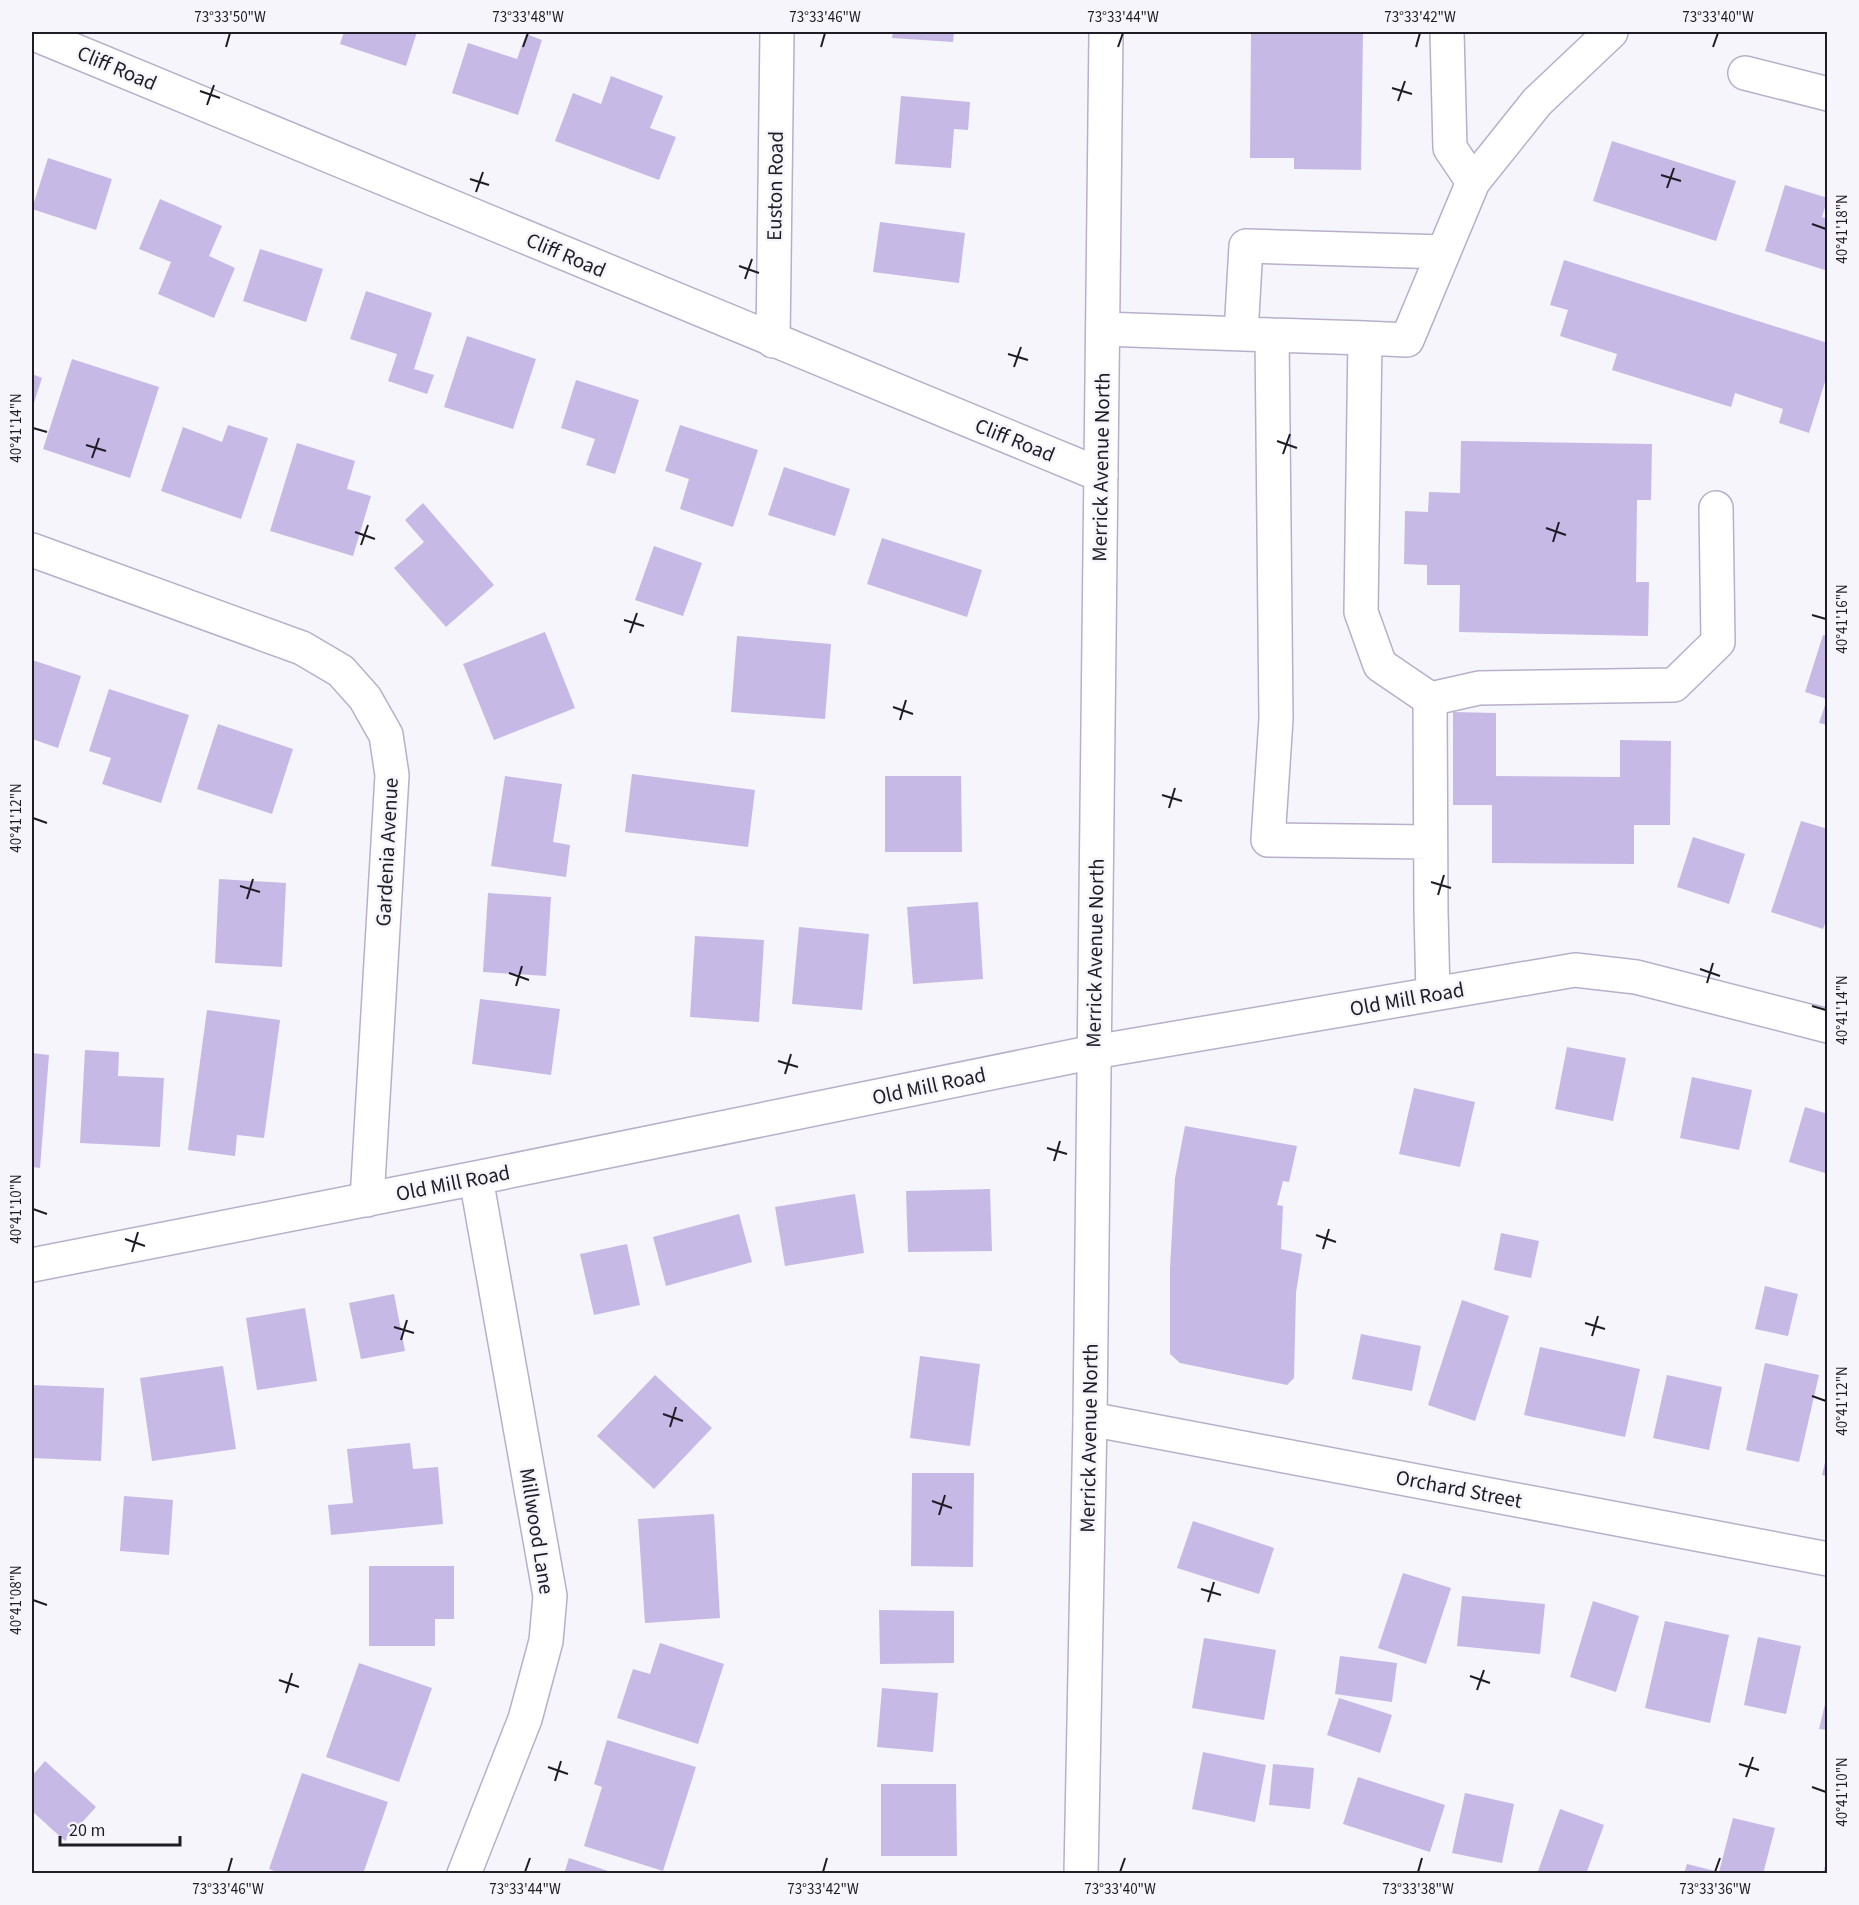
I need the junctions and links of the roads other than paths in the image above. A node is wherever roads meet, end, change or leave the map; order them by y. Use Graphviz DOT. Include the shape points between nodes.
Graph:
graph roads {
  1 [pos="777,32"];
  2 [pos="1106,32"];
  3 [pos="1447,32"];
  4 [pos="1611,32"];
  5 [pos="32,33"];
  6 [pos="1745,73"];
  7 [pos="1827,94"];
  8 [pos="1473,182"];
  9 [pos="1443,252"];
  10 [pos="1103,329"];
  11 [pos="1256,334"];
  12 [pos="1365,338"];
  13 [pos="773,340"];
  14 [pos="1101,475"];
  15 [pos="1716,508"];
  16 [pos="32,550"];
  17 [pos="1430,699"];
  18 [pos="1430,842"];
  19 [pos="1433,994"];
  20 [pos="1827,1026"];
  21 [pos="1094,1053"];
  22 [pos="476,1178"];
  23 [pos="367,1200"];
  24 [pos="32,1265"];
  25 [pos="1090,1419"];
  26 [pos="1827,1559"];
  27 [pos="464,1874"];
  28 [pos="1081,1874"];
  1 -- 13 [label="street, Euston Road"];
  2 -- 10 [label="street, Merrick Avenue North"];
  3 -- 8 [label="street" via="1450,148"];
  4 -- 8 [label="street" via="1538,102"];
  5 -- 13 [label="street, Cliff Road"];
  6 -- 7 [label="street"];
  8 -- 9 [label="street"];
  9 -- 11 [label="street" via="1246,246"];
  9 -- 12 [label="street" via="1407,340"];
  10 -- 11 [label="street"];
  10 -- 14 [label="street, Merrick Avenue North"];
  11 -- 12 [label="street"];
  11 -- 18 [label="street" via="1276,719 1268,840"];
  12 -- 17 [label="street" via="1361,612 1380,665"];
  13 -- 14 [label="street, Cliff Road"];
  14 -- 21 [label="street, Merrick Avenue North"];
  15 -- 17 [label="street" via="1718,642 1674,685 1479,688"];
  16 -- 23 [label="street, Gardenia Avenue" via="302,648 341,671 365,698 386,735 392,775"];
  17 -- 18 [label="street"];
  18 -- 19 [label="street"];
  19 -- 20 [label="street, Old Mill Road" via="1575,970 1636,977"];
  19 -- 21 [label="street, Old Mill Road"];
  21 -- 22 [label="street, Old Mill Road"];
  21 -- 25 [label="street, Merrick Avenue North"];
  22 -- 23 [label="street, Old Mill Road"];
  22 -- 27 [label="street, Millwood Lane" via="550,1596 546,1641 525,1719"];
  23 -- 24 [label="street, Old Mill Road"];
  25 -- 26 [label="street, Orchard Street"];
  25 -- 28 [label="street, Merrick Avenue North"];
}
